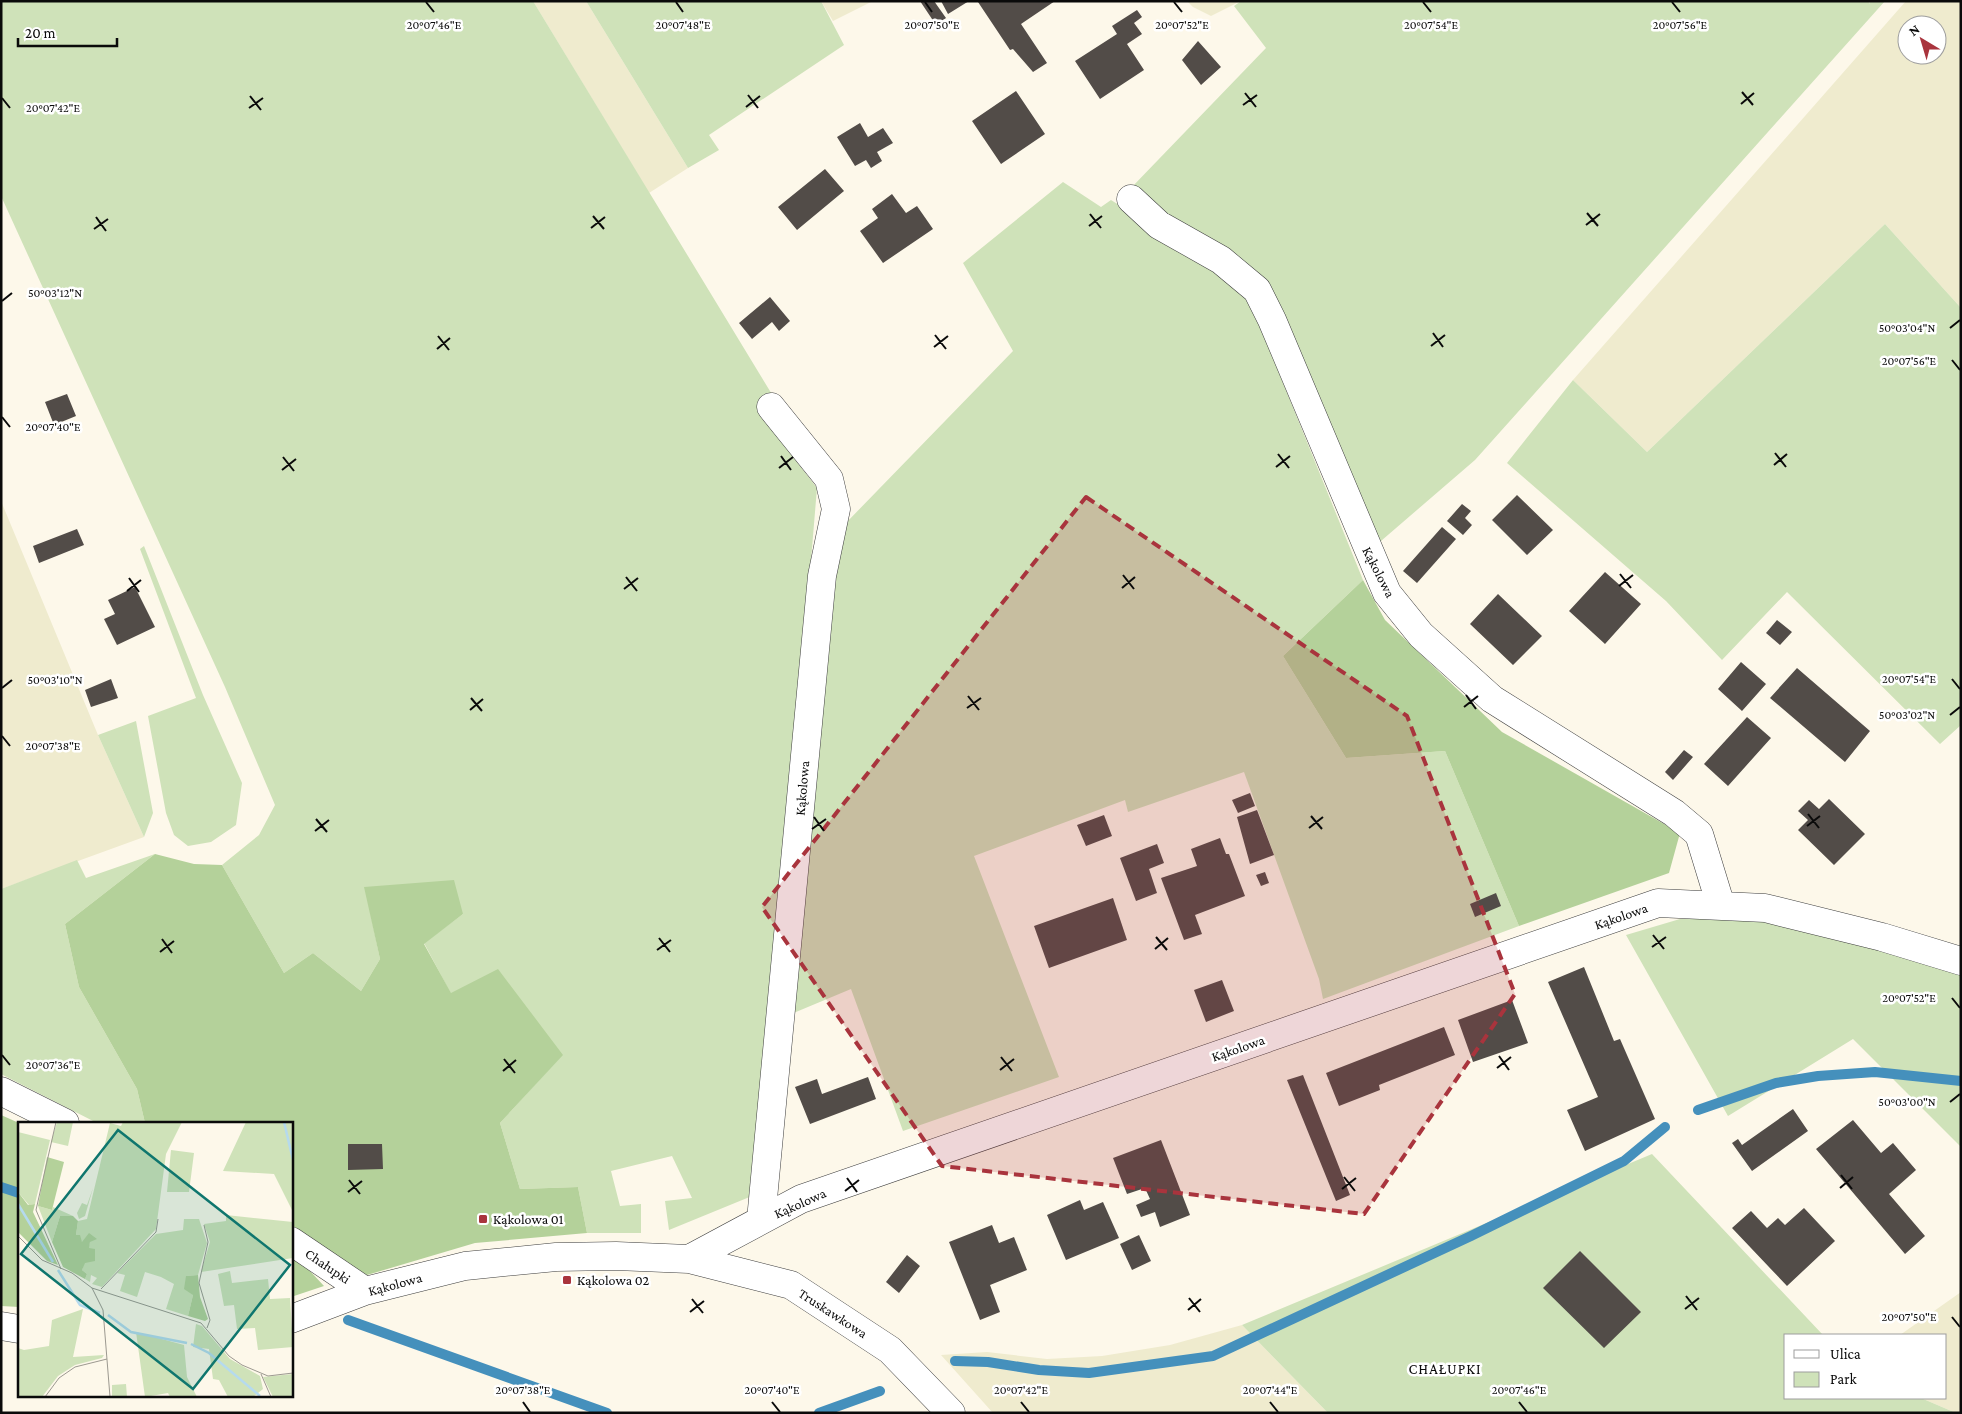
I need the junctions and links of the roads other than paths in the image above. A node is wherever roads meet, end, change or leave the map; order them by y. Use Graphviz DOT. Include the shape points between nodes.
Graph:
graph roads {
  1 [pos="1131,199"];
  2 [pos="771,407"];
  3 [pos="1721,906"];
  4 [pos="1961,961"];
  5 [pos="1,1091"];
  6 [pos="63,1122"];
  7 [pos="761,1220"];
  8 [pos="292,1242"];
  9 [pos="689,1259"];
  10 [pos="365,1291"];
  11 [pos="292,1320"];
  12 [pos="1,1326"];
  13 [pos="18,1329"];
  14 [pos="951,1413"];
  1 -- 3 [label="street, Kąkolowa" via="1159,225 1221,260 1257,290 1387,593 1420,634 1492,699 1674,813 1699,834"];
  2 -- 7 [label="street, Kąkolowa" via="828,479 836,509 822,576"];
  3 -- 4 [label="street, Kąkolowa" via="1766,908"];
  3 -- 7 [label="street, Kąkolowa" via="1658,903 801,1199"];
  5 -- 6 [label="street"];
  7 -- 9 [label="street, Kąkolowa"];
  8 -- 10 [label="street, Chałupki"];
  9 -- 10 [label="street, Kąkolowa" via="556,1257 475,1265"];
  9 -- 14 [label="street, Truskawkowa" via="791,1286 890,1350"];
  10 -- 11 [label="street, Kąkolowa"];
  12 -- 13 [label="street"];
}
